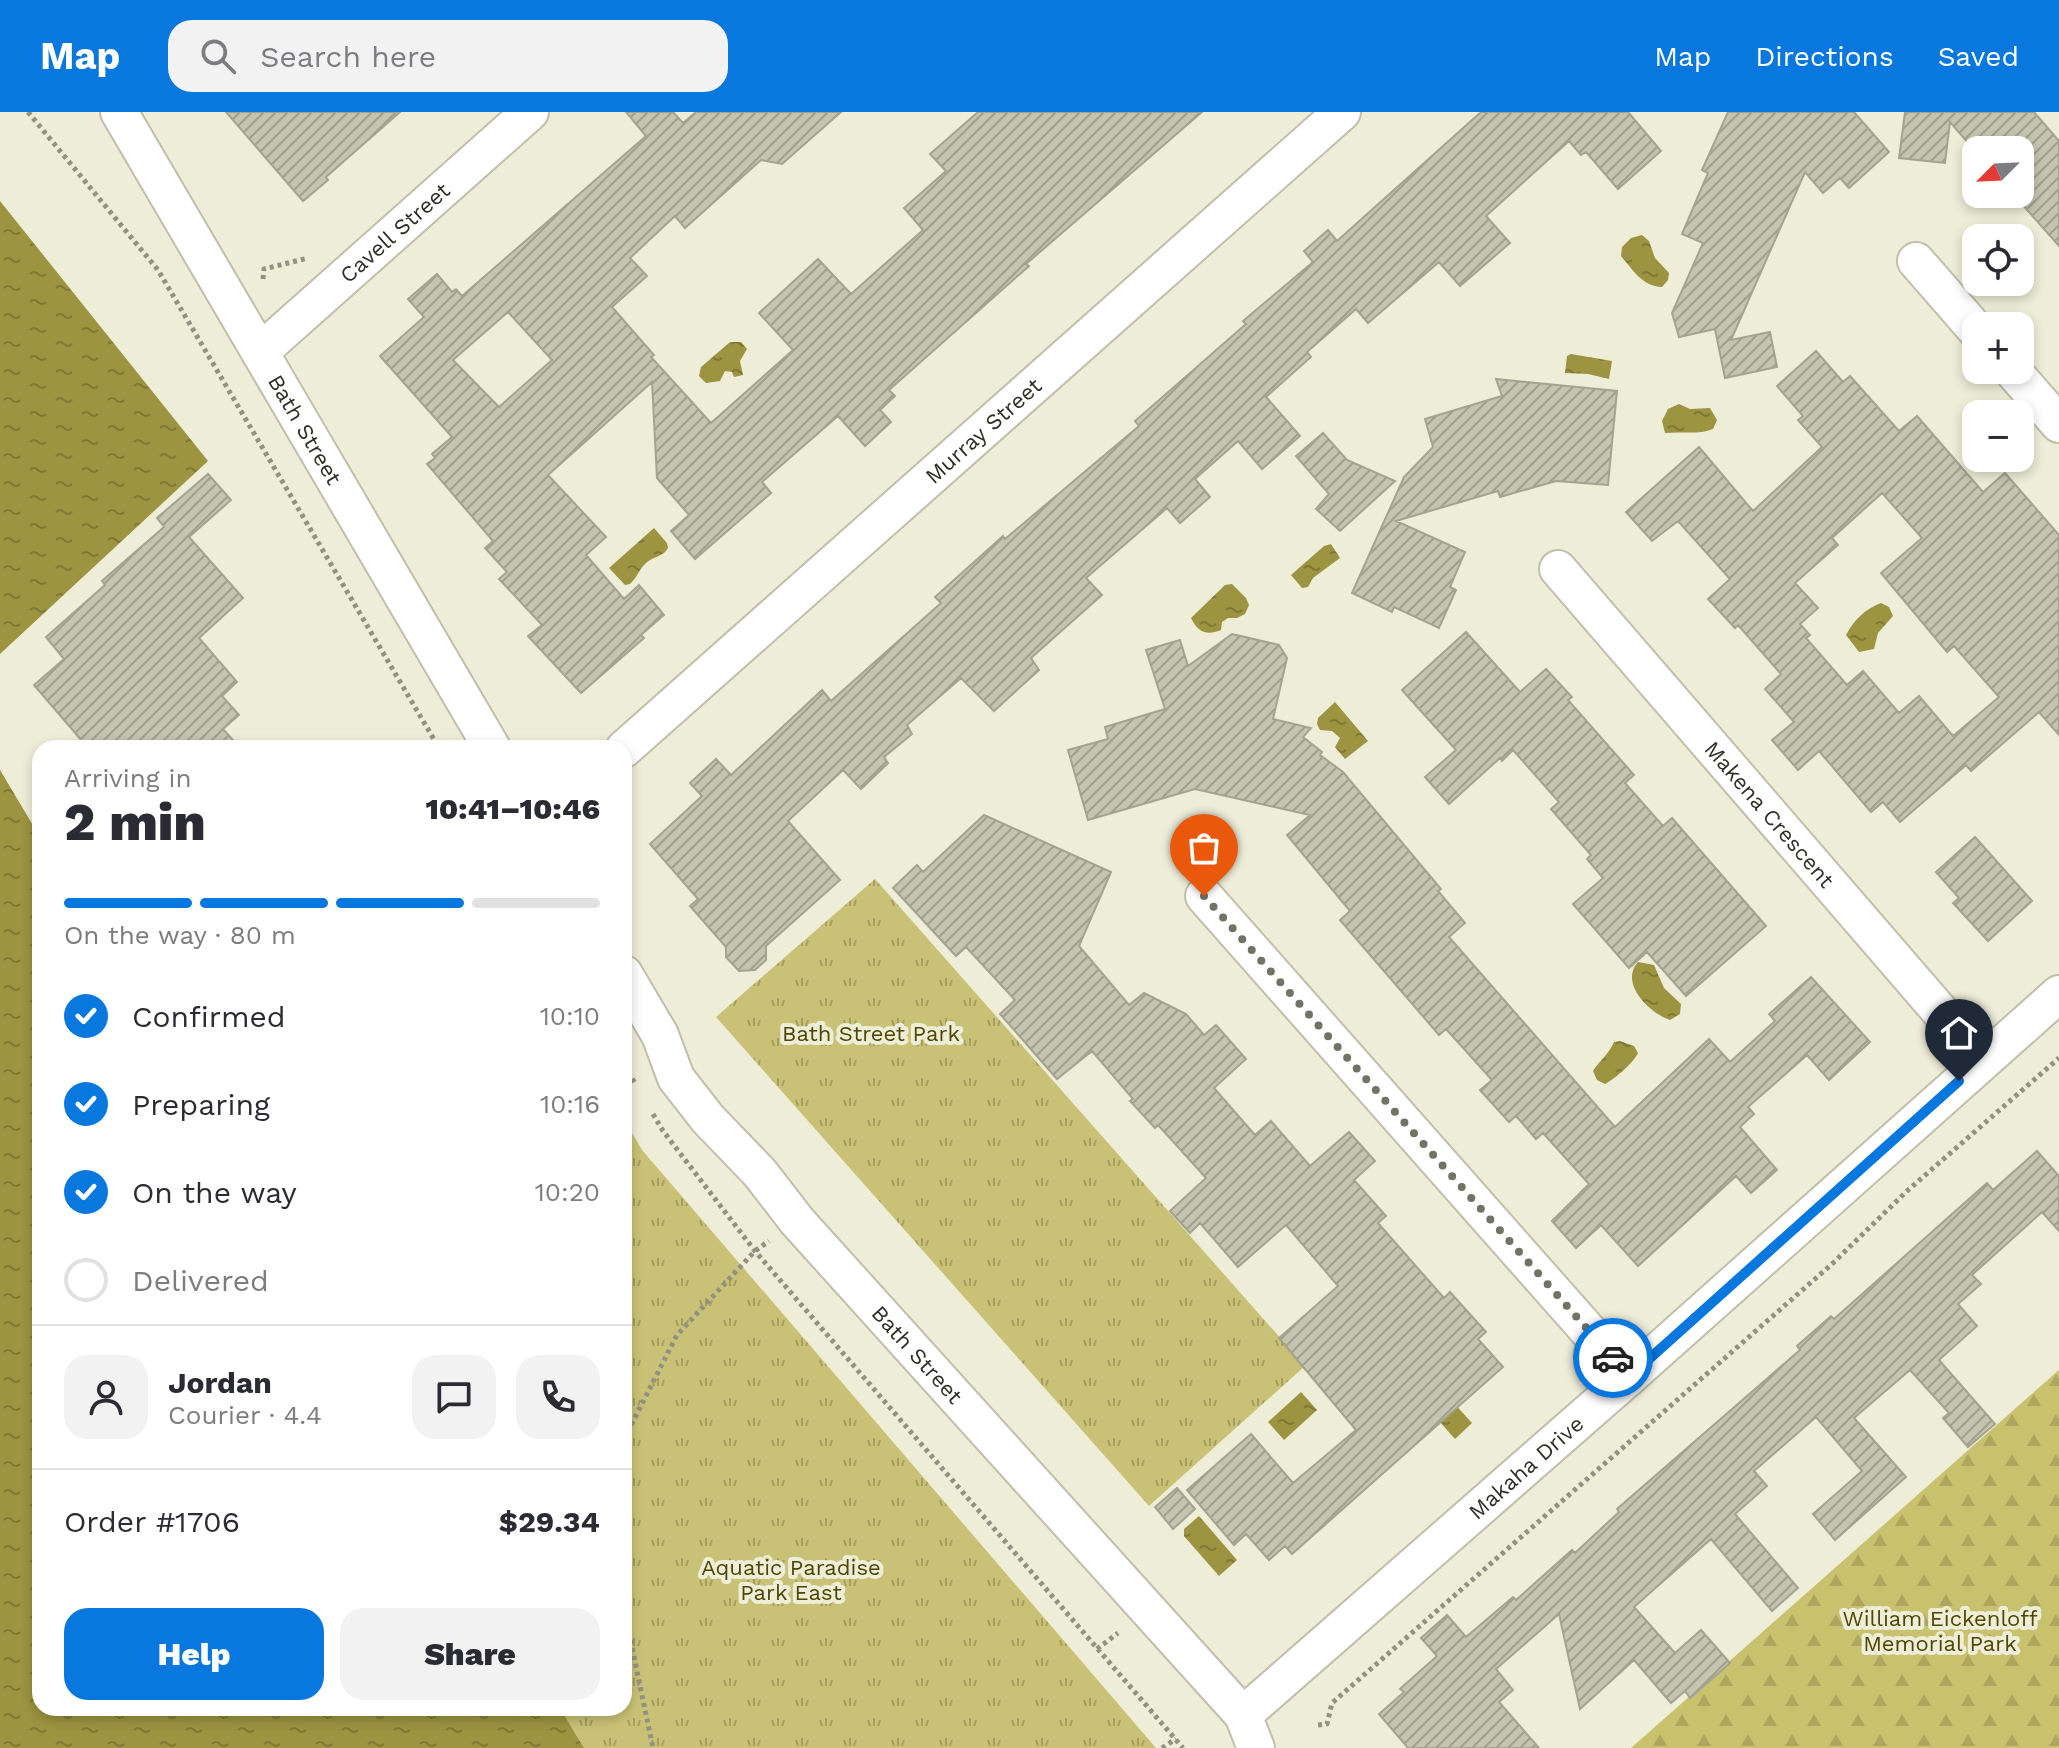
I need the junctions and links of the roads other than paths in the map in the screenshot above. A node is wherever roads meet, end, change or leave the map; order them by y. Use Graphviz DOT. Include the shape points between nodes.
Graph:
graph roads {
  1 [pos="119,112"];
  2 [pos="530,112"];
  3 [pos="1342,112"];
  4 [pos="1916,261"];
  5 [pos="1962,314"];
  6 [pos="260,352"];
  7 [pos="2024,384"];
  8 [pos="2059,424"];
  9 [pos="1558,569"];
  10 [pos="487,740"];
  11 [pos="632,742"];
  12 [pos="1204,896"];
  13 [pos="632,988"];
  14 [pos="2059,994"];
  15 [pos="1982,1060"];
  16 [pos="1629,1377"];
  17 [pos="1243,1715"];
  18 [pos="1256,1748"];
  1 -- 6 [label="street, Bath Street"];
  2 -- 6 [label="street, Cavell Street"];
  3 -- 11 [label="street, Murray Street"];
  4 -- 5 [label="street"];
  6 -- 10 [label="street, Bath Street"];
  7 -- 8 [label="street"];
  9 -- 15 [label="street, Makena Crescent"];
  12 -- 16 [label="street"];
  13 -- 17 [label="street, Bath Street" via="660,1035 676,1078 708,1119"];
  14 -- 15 [label="street, Makaha Drive"];
  15 -- 16 [label="street, Makaha Drive"];
  16 -- 17 [label="street, Makaha Drive"];
  17 -- 18 [label="street"];
}
